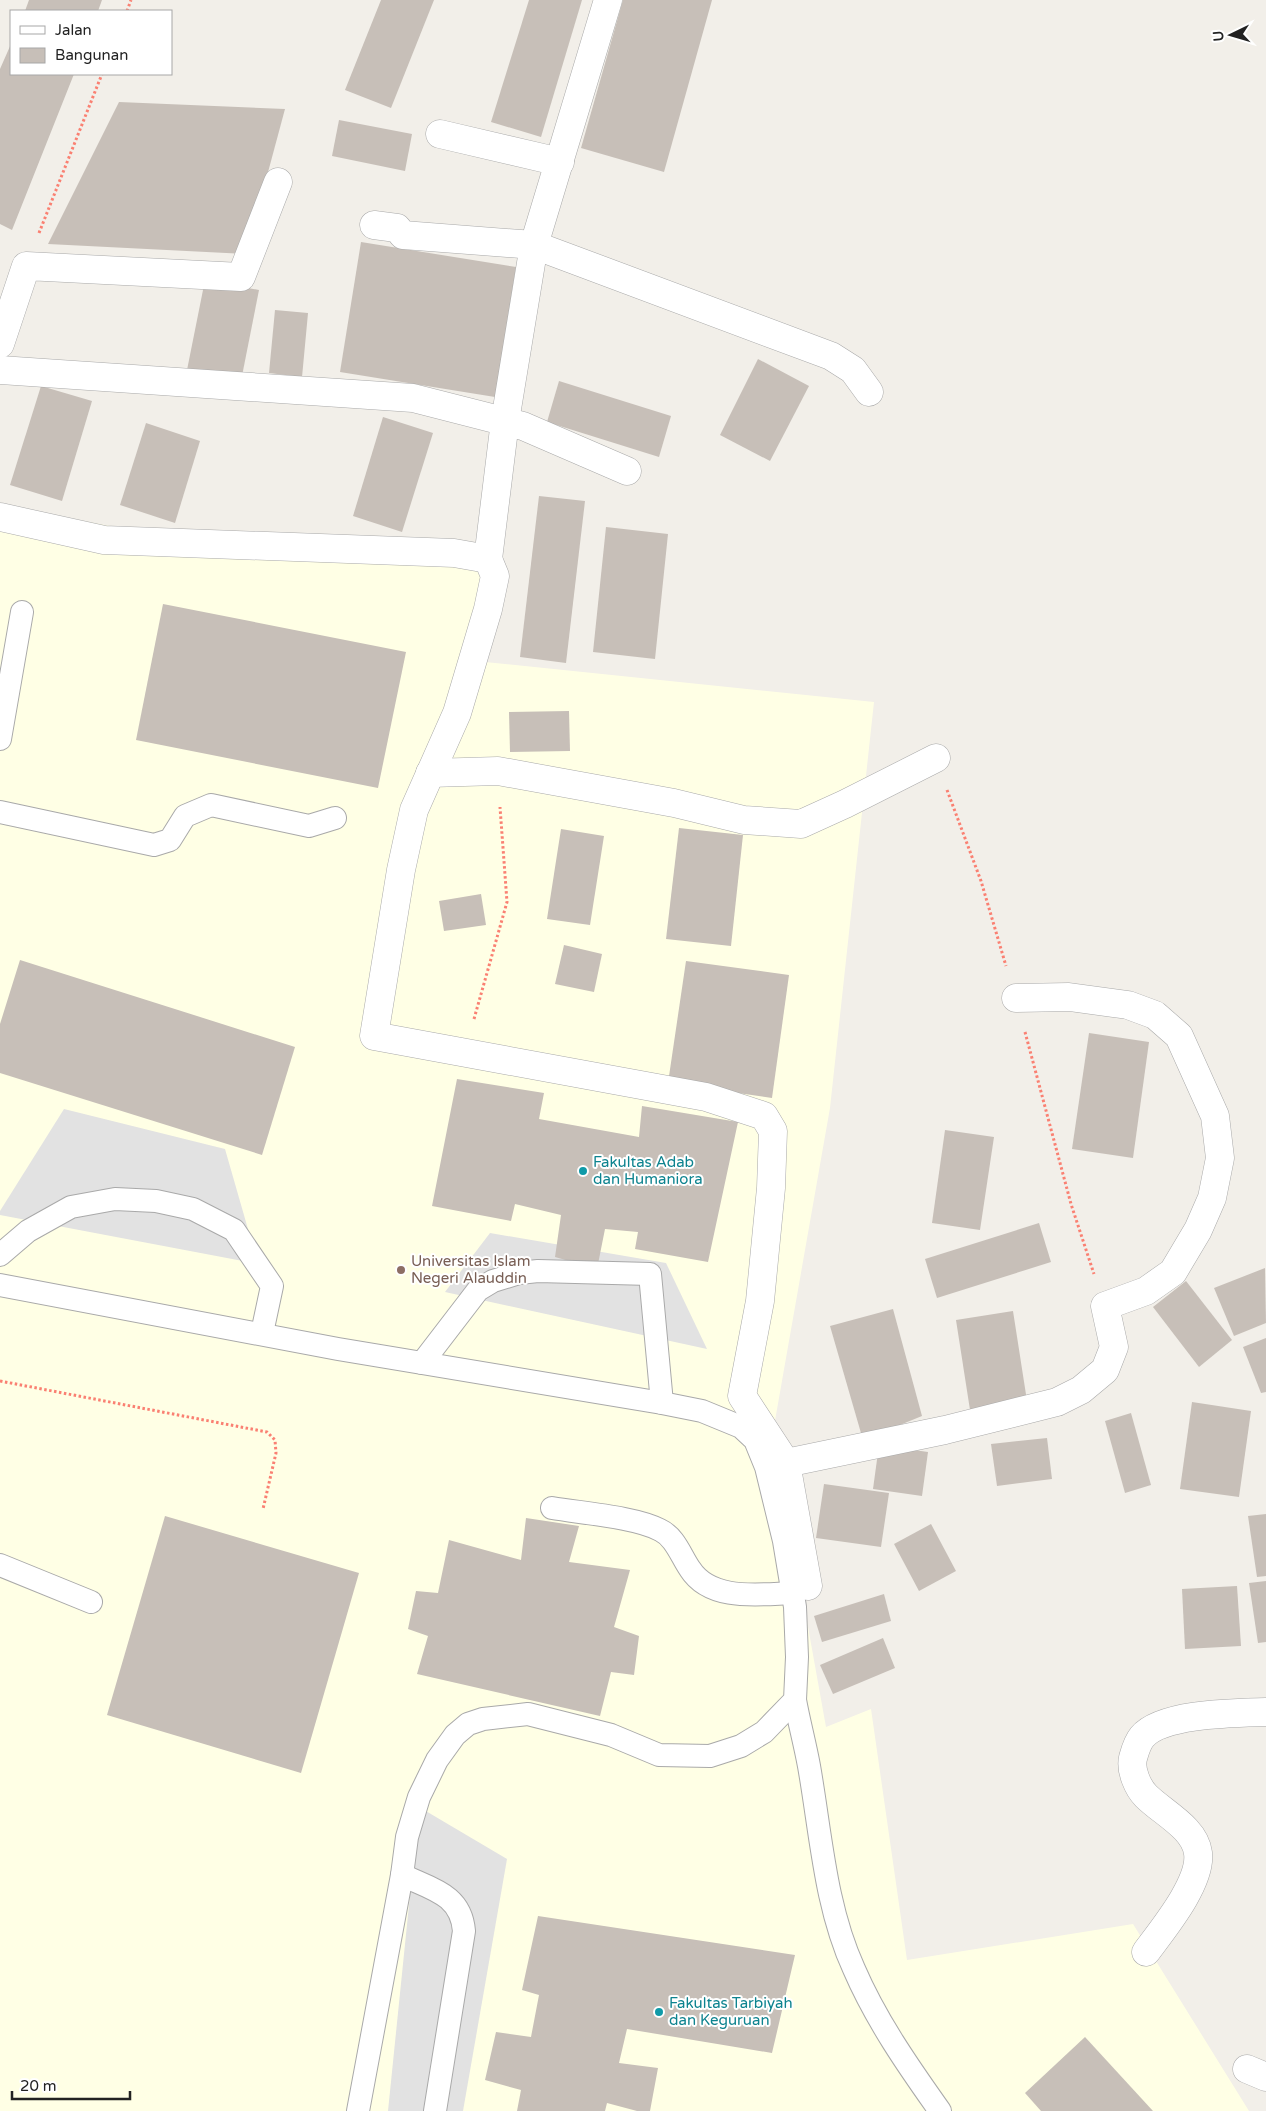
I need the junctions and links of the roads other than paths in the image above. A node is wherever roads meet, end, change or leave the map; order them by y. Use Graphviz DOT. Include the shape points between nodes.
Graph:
graph roads {
  1 [pos="605,1"];
  2 [pos="440,134"];
  3 [pos="560,162"];
  4 [pos="278,182"];
  5 [pos="374,225"];
  6 [pos="534,245"];
  7 [pos="0,344"];
  8 [pos="0,370"];
  9 [pos="869,392"];
  10 [pos="505,421"];
  11 [pos="626,471"];
  12 [pos="0,516"];
  13 [pos="488,559"];
  14 [pos="22,612"];
  15 [pos="0,739"];
  16 [pos="936,758"];
  17 [pos="430,773"];
  18 [pos="0,812"];
  19 [pos="335,818"];
  20 [pos="1016,998"];
  21 [pos="0,1255"];
  22 [pos="0,1285"];
  23 [pos="262,1333"];
  24 [pos="422,1364"];
  25 [pos="662,1403"];
  26 [pos="786,1463"];
  27 [pos="552,1508"];
  28 [pos="0,1565"];
  29 [pos="800,1590"];
  30 [pos="91,1602"];
  31 [pos="795,1700"];
  32 [pos="1266,1712"];
  33 [pos="402,1875"];
  34 [pos="1146,1952"];
  35 [pos="358,2111"];
  36 [pos="435,2111"];
  37 [pos="940,2111"];
  1 -- 3 [label="street"];
  2 -- 3 [label="street"];
  3 -- 6 [label="street"];
  4 -- 7 [label="street" via="241,277 26,266"];
  5 -- 6 [label="street" via="397,228 403,235"];
  6 -- 9 [label="street" via="831,356 853,370"];
  6 -- 10 [label="street"];
  8 -- 10 [label="street" via="413,398"];
  10 -- 11 [label="street"];
  10 -- 13 [label="street"];
  12 -- 13 [label="street" via="104,540 454,553"];
  13 -- 17 [label="street" via="495,576 488,609 457,713"];
  14 -- 15 [label="lane"];
  16 -- 17 [label="street" via="801,824 744,820 674,803 498,770"];
  17 -- 26 [label="street" via="414,810 401,870 374,1036 706,1098 764,1116 773,1131 771,1188 760,1301 742,1396"];
  18 -- 19 [label="lane" via="154,845 170,840 185,816 211,805 309,826"];
  20 -- 26 [label="street" via="1069,997 1128,1005 1155,1015 1179,1036 1215,1116 1220,1158 1212,1198 1198,1230 1173,1272 1146,1291 1105,1306 1114,1347 1106,1370 1081,1390 1057,1402 945,1430"];
  21 -- 23 [label="lane" via="28,1231 72,1207 115,1199 156,1201 193,1209 234,1230 272,1286"];
  22 -- 23 [label="lane"];
  23 -- 24 [label="lane"];
  24 -- 25 [label="lane"];
  24 -- 25 [label="lane" via="478,1290 493,1281 538,1271 650,1274"];
  25 -- 29 [label="lane" via="718,1417 742,1427 755,1440"];
  26 -- 29 [label="street"];
  27 -- 29 [label="lane" via="648,1524 662,1531 691,1571 706,1584 729,1594"];
  28 -- 30 [label="lane"];
  29 -- 31 [label="lane"];
  31 -- 33 [label="lane" via="764,1732 741,1746 710,1756 659,1755 611,1735 528,1714 468,1724 455,1734 437,1760 419,1796 407,1838"];
  31 -- 37 [label="lane" via="823,1859 853,1968 890,2038"];
  32 -- 34 [label="street" via="1188,1717 1158,1727 1143,1736 1136,1748 1132,1762 1135,1778 1144,1794 1196,1840 1199,1855 1186,1897"];
  33 -- 35 [label="lane"];
  33 -- 36 [label="lane" via="447,1897 463,1916 464,1930"];
}
